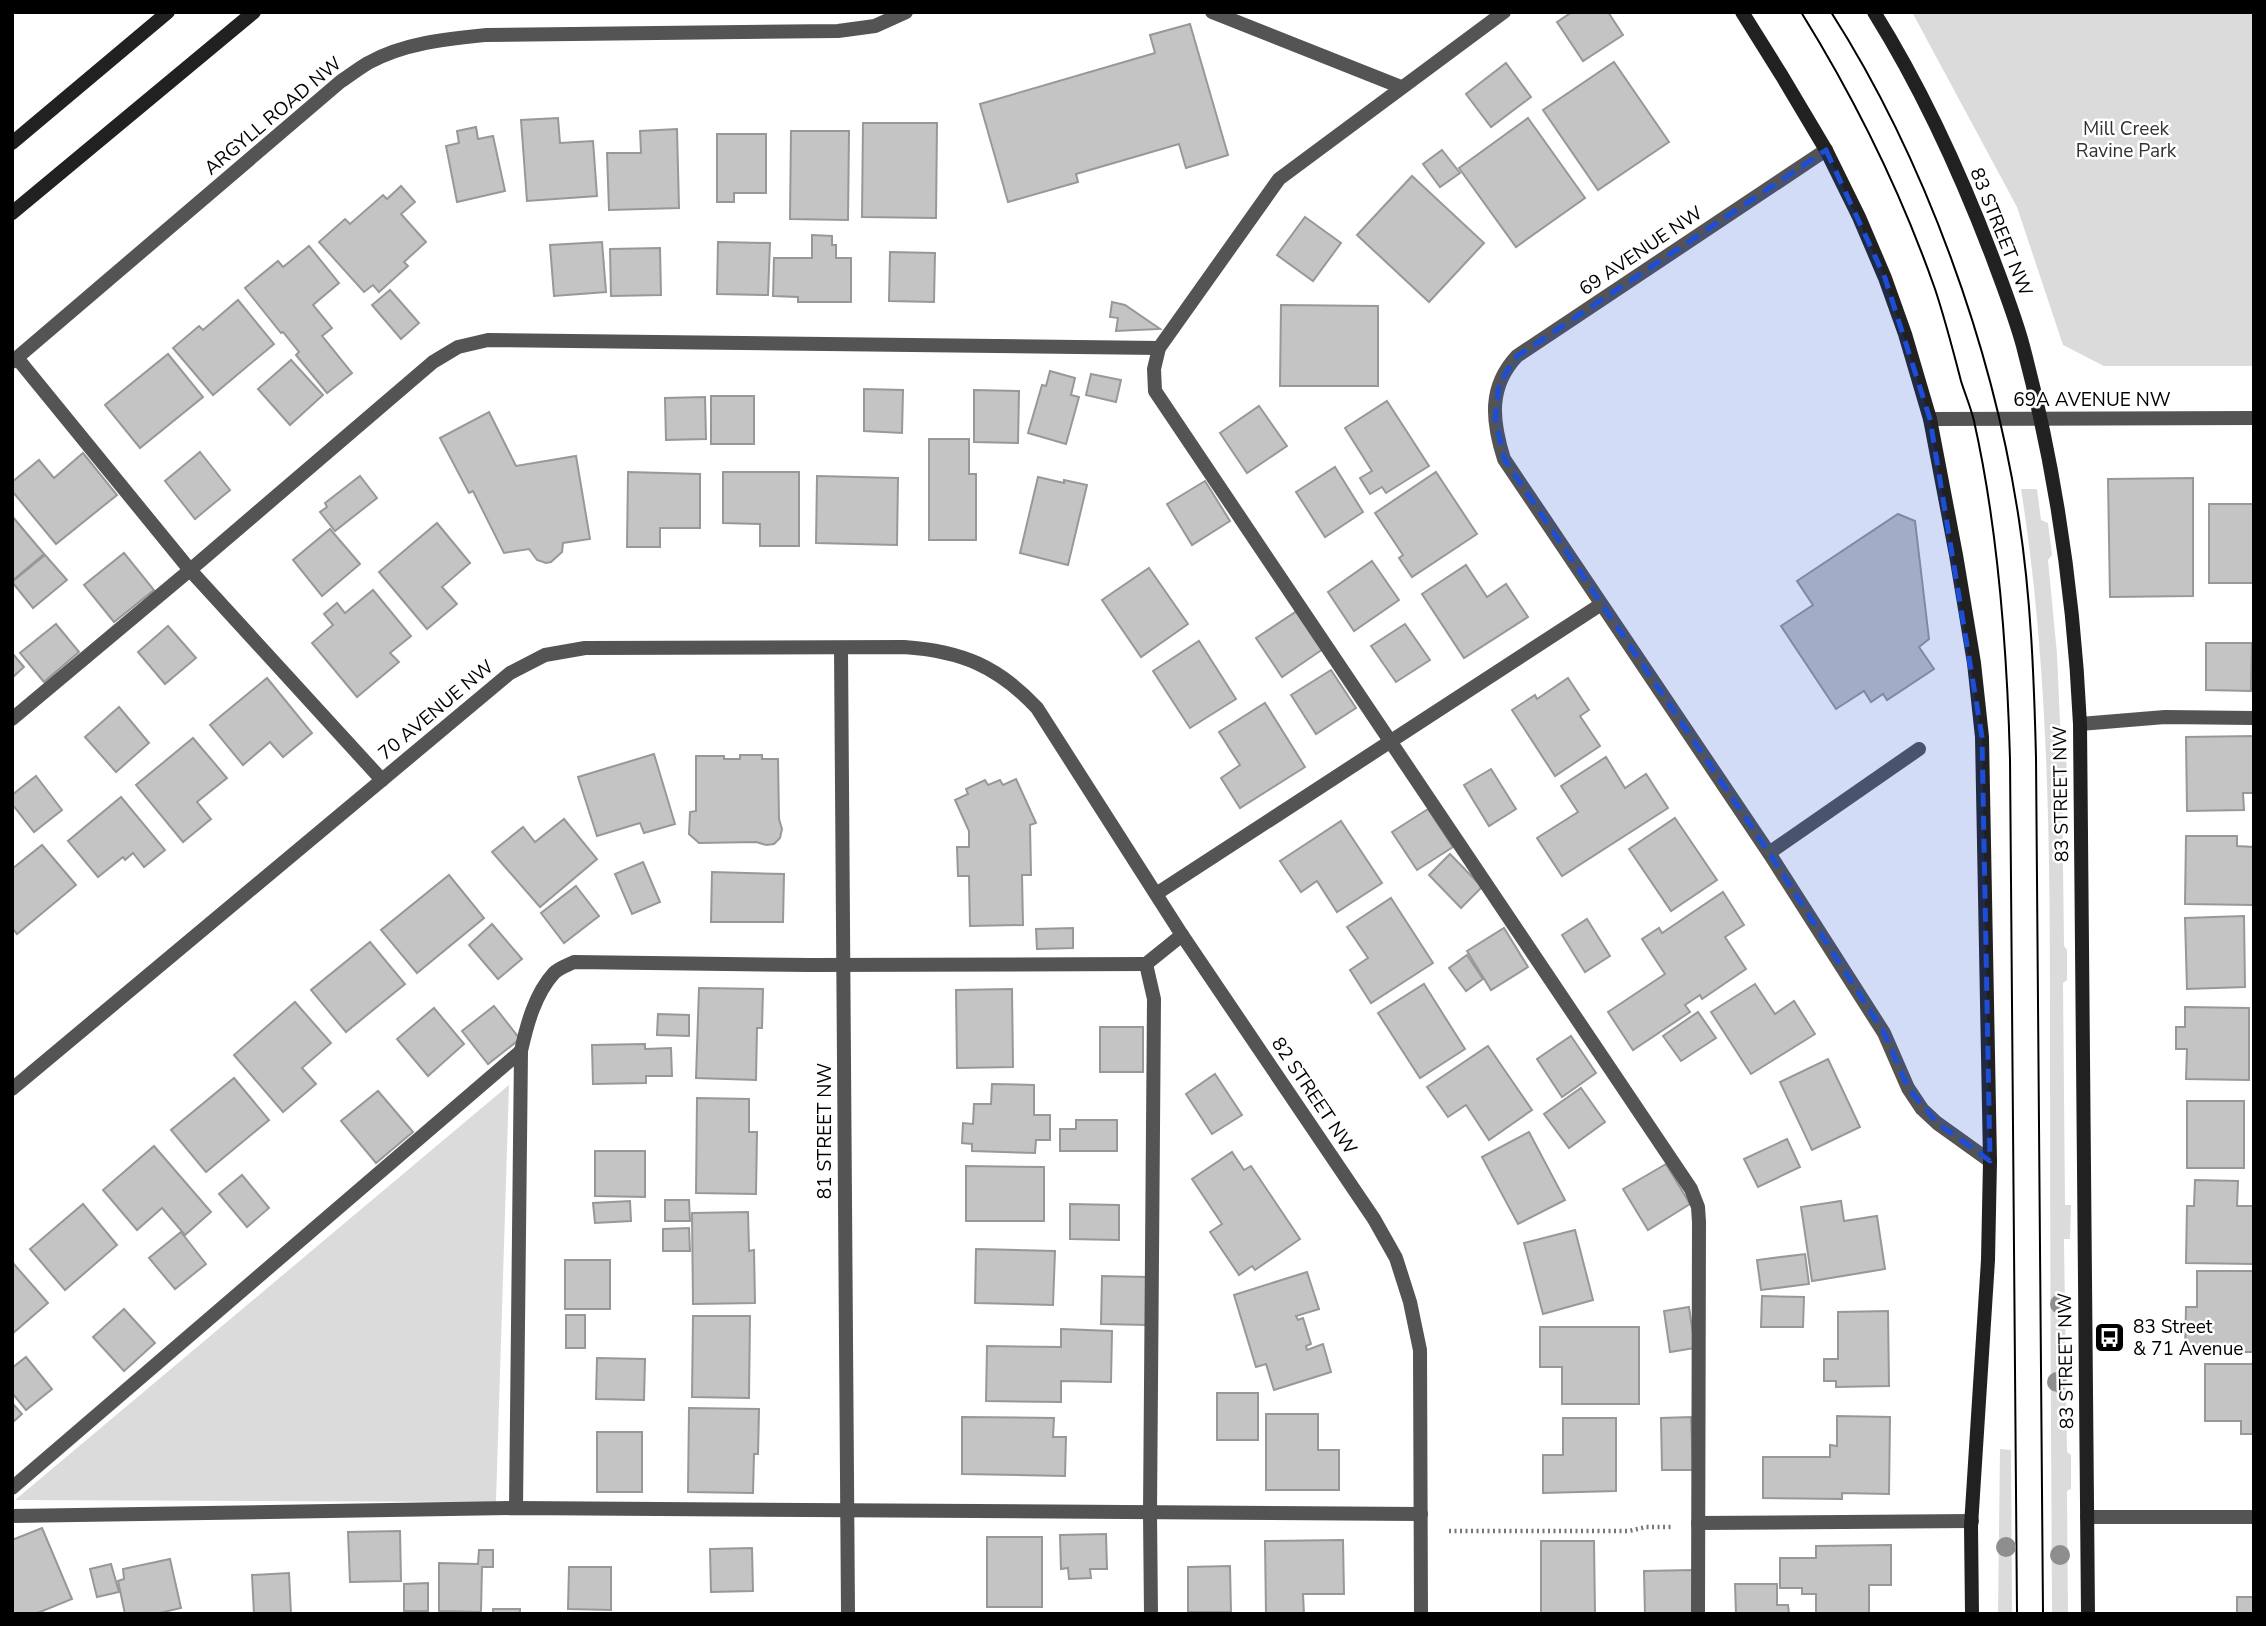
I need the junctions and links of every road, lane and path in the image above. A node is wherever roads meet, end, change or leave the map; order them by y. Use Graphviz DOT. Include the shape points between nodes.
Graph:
graph roads {
  1 [pos="168,12"];
  2 [pos="254,12"];
  3 [pos="906,12"];
  4 [pos="1212,12"];
  5 [pos="1504,12"];
  6 [pos="1742,12"];
  7 [pos="1874,12"];
  8 [pos="1401,87"];
  9 [pos="12,143"];
  10 [pos="1826,150"];
  11 [pos="12,213"];
  12 [pos="1159,348"];
  13 [pos="15,360"];
  14 [pos="2254,418"];
  15 [pos="1930,419"];
  16 [pos="2041,420"];
  17 [pos="190,570"];
  18 [pos="1601,605"];
  19 [pos="841,648"];
  20 [pos="988,668"];
  21 [pos="2254,718"];
  22 [pos="12,719"];
  23 [pos="2080,724"];
  24 [pos="1391,742"];
  25 [pos="1919,749"];
  26 [pos="382,780"];
  27 [pos="1769,853"];
  28 [pos="1156,894"];
  29 [pos="1182,936"];
  30 [pos="1146,964"];
  31 [pos="843,965"];
  32 [pos="521,1051"];
  33 [pos="12,1089"];
  34 [pos="1990,1161"];
  35 [pos="12,1488"];
  36 [pos="516,1508"];
  37 [pos="847,1511"];
  38 [pos="1150,1513"];
  39 [pos="1421,1514"];
  40 [pos="12,1516"];
  41 [pos="2087,1517"];
  42 [pos="2254,1517"];
  43 [pos="1972,1521"];
  44 [pos="1698,1525"];
  45 [pos="1449,1531"];
  46 [pos="848,1614"];
  47 [pos="1151,1614"];
  48 [pos="1421,1614"];
  49 [pos="1698,1614"];
  50 [pos="1972,1614"];
  51 [pos="2088,1614"];
  1 -- 9 [label="main road"];
  2 -- 11 [label="main road"];
  3 -- 13 [label="street, ARGYLL ROAD NW" via="875,26 838,32 486,35 407,47 368,63 340,82"];
  4 -- 8 [label="street"];
  5 -- 8 [label="street"];
  6 -- 10 [label="main road"];
  7 -- 16 [label="main road, 83 STREET NW" via="1927,107 1981,228 2023,344"];
  8 -- 12 [label="street" via="1279,179"];
  10 -- 15 [label="main road" via="1885,278"];
  10 -- 18 [label="street, 69 AVENUE NW" via="1517,356 1505,369 1495,418 1504,459"];
  12 -- 17 [label="street" via="488,340 458,346 433,362"];
  12 -- 24 [label="street" via="1155,391"];
  13 -- 17 [label="street"];
  14 -- 16 [label="street, 69A AVENUE NW"];
  15 -- 16 [label="street, 69A AVENUE NW"];
  15 -- 34 [label="main road" via="1966,611 1982,737"];
  16 -- 23 [label="main road, 83 STREET NW" via="2070,590"];
  17 -- 22 [label="street"];
  17 -- 26 [label="street"];
  18 -- 24 [label="street"];
  18 -- 27 [label="street"];
  19 -- 20 [label="street, 70 AVENUE NW" via="932,649"];
  19 -- 26 [label="street, 70 AVENUE NW" via="585,649 545,655 510,673"];
  19 -- 31 [label="street, 81 STREET NW"];
  20 -- 28 [label="street, 82 STREET NW" via="1018,687 1037,708"];
  21 -- 23 [label="street" via="2165,717"];
  23 -- 41 [label="main road, 83 STREET NW"];
  24 -- 28 [label="street"];
  24 -- 44 [label="street" via="1691,1189 1699,1222"];
  25 -- 27 [label="street"];
  26 -- 33 [label="street, 70 AVENUE NW"];
  27 -- 34 [label="street" via="1884,1033 1922,1109"];
  28 -- 29 [label="street, 82 STREET NW"];
  29 -- 30 [label="street"];
  29 -- 39 [label="street, 82 STREET NW" via="1396,1258 1420,1350"];
  30 -- 31 [label="street"];
  30 -- 38 [label="street" via="1154,999"];
  31 -- 32 [label="street" via="574,962 555,971 538,999"];
  31 -- 37 [label="street, 81 STREET NW"];
  32 -- 35 [label="street"];
  32 -- 36 [label="street"];
  34 -- 43 [label="main road"];
  36 -- 37 [label="street"];
  36 -- 40 [label="street"];
  37 -- 38 [label="street"];
  37 -- 46 [label="street, 81 STREET NW"];
  38 -- 39 [label="street"];
  38 -- 47 [label="street"];
  39 -- 48 [label="street, 82 STREET NW"];
  41 -- 42 [label="street"];
  41 -- 51 [label="main road, 83 STREET NW"];
  43 -- 44 [label="street"];
  43 -- 50 [label="main road"];
  44 -- 45 [label="path" via="1629,1531"];
  44 -- 49 [label="street"];
}
